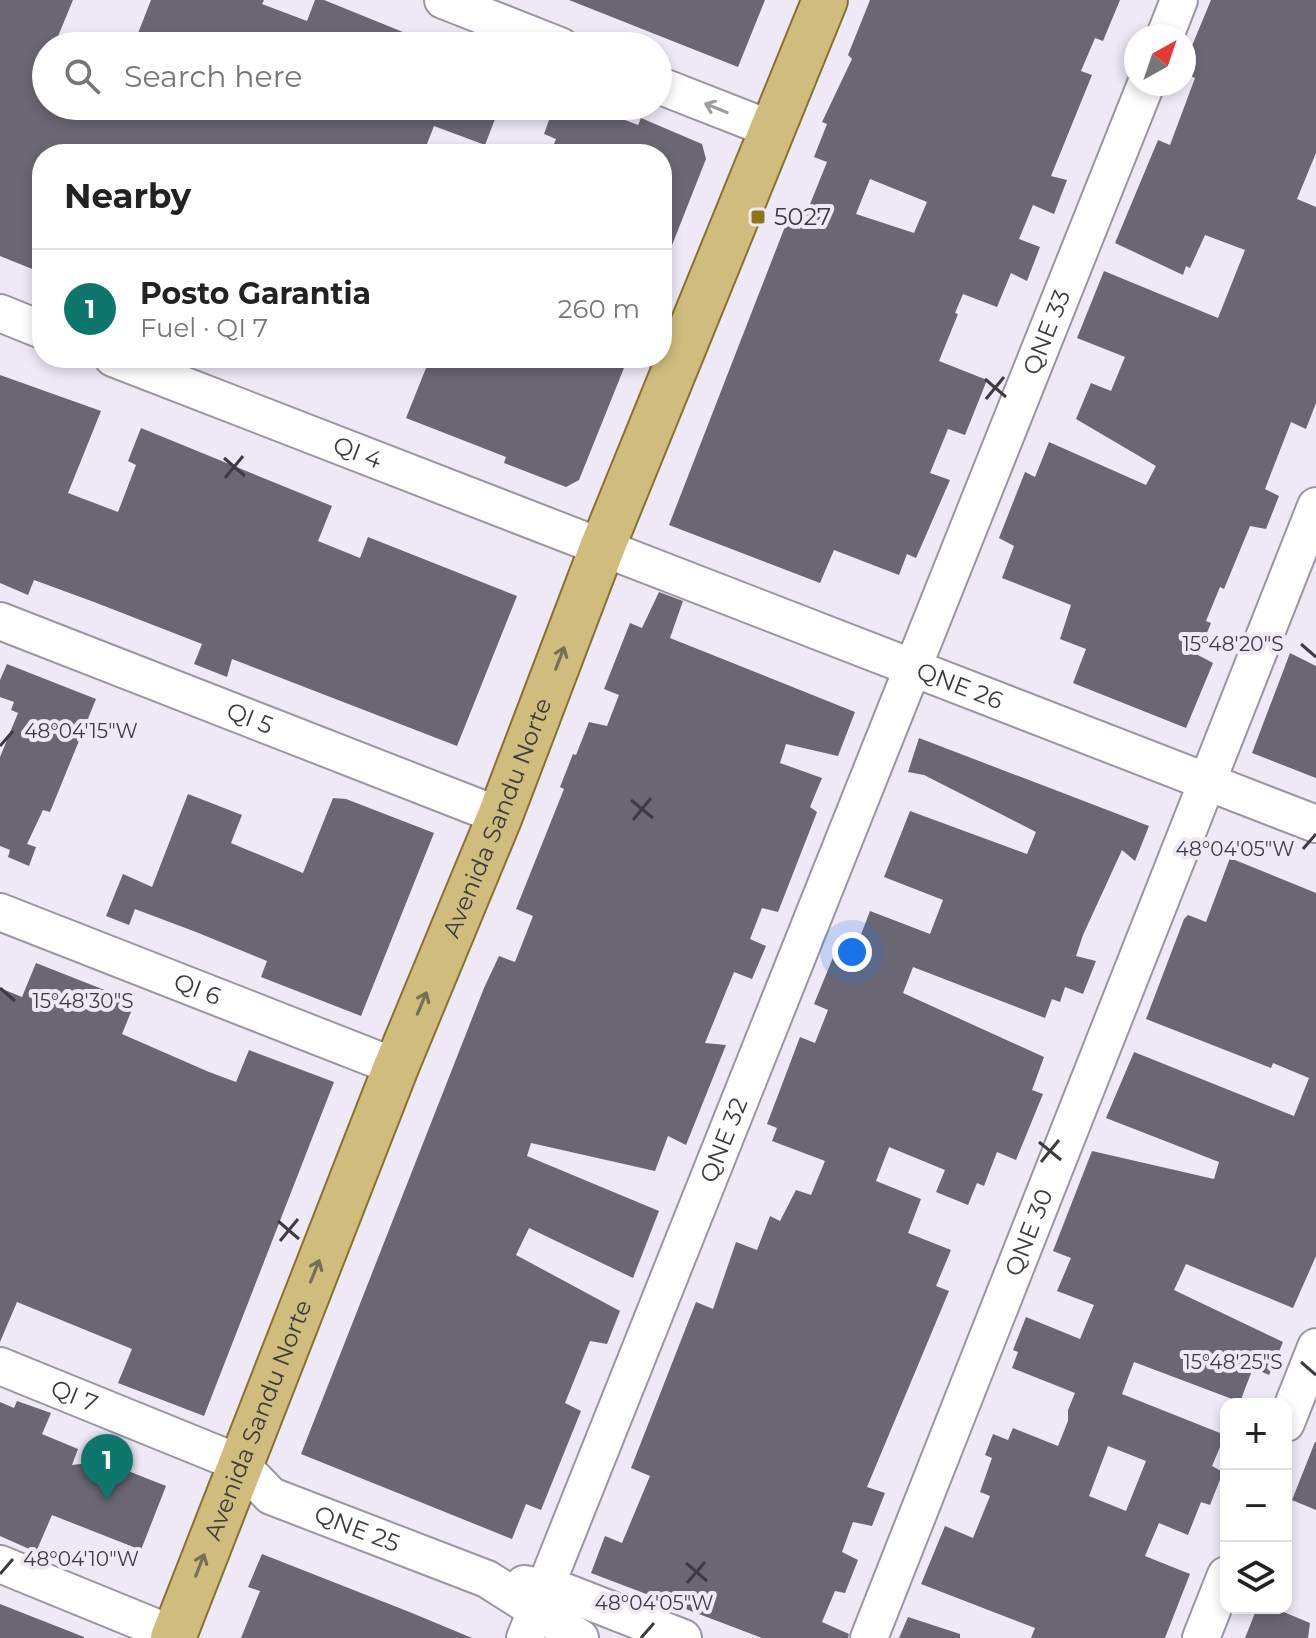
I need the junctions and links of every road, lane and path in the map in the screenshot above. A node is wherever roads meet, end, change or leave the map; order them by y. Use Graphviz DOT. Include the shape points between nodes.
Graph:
graph roads {
  1 [pos="443,0"];
  2 [pos="825,0"];
  3 [pos="1179,0"];
  4 [pos="1170,24"];
  5 [pos="524,32"];
  6 [pos="672,90"];
  7 [pos="1141,96"];
  8 [pos="773,130"];
  9 [pos="0,313"];
  10 [pos="32,326"];
  11 [pos="139,368"];
  12 [pos="1316,506"];
  13 [pos="602,548"];
  14 [pos="0,621"];
  15 [pos="915,669"];
  16 [pos="1207,782"];
  17 [pos="500,816"];
  18 [pos="1316,824"];
  19 [pos="0,912"];
  20 [pos="396,1067"];
  21 [pos="1316,1347"];
  22 [pos="0,1366"];
  23 [pos="1292,1408"];
  24 [pos="239,1463"];
  25 [pos="0,1564"];
  26 [pos="1220,1590"];
  27 [pos="536,1612"];
  28 [pos="173,1637"];
  29 [pos="580,1638"];
  30 [pos="683,1638"];
  31 [pos="869,1638"];
  32 [pos="1201,1638"];
  1 -- 5 [label="street"];
  2 -- 8 [label="main road, Avenida Sandu Norte"];
  3 -- 4 [label="street"];
  8 -- 6 [label="street, one-way"];
  7 -- 15 [label="street, QNE 33"];
  8 -- 13 [label="main road, Avenida Sandu Norte"];
  9 -- 10 [label="street"];
  11 -- 13 [label="street, QI 4"];
  12 -- 16 [label="street, QNE 30"];
  13 -- 15 [label="street, QNE 26"];
  17 -- 13 [label="main road, Avenida Sandu Norte, one-way"];
  14 -- 17 [label="street, QI 5"];
  15 -- 16 [label="street, QNE 26"];
  15 -- 27 [label="street, QNE 32"];
  16 -- 18 [label="street, QNE 26"];
  16 -- 31 [label="street, QNE 30"];
  20 -- 17 [label="main road, Avenida Sandu Norte, one-way"];
  19 -- 20 [label="street, QI 6"];
  24 -- 20 [label="main road, Avenida Sandu Norte, one-way"];
  21 -- 23 [label="street"];
  22 -- 24 [label="street, QI 7"];
  24 -- 27 [label="street, QNE 25" via="271,1496 487,1579"];
  28 -- 24 [label="main road, Avenida Sandu Norte, one-way"];
  25 -- 28 [label="street"];
  26 -- 32 [label="street"];
  27 -- 29 [label="street"];
  27 -- 30 [label="street"];
}
